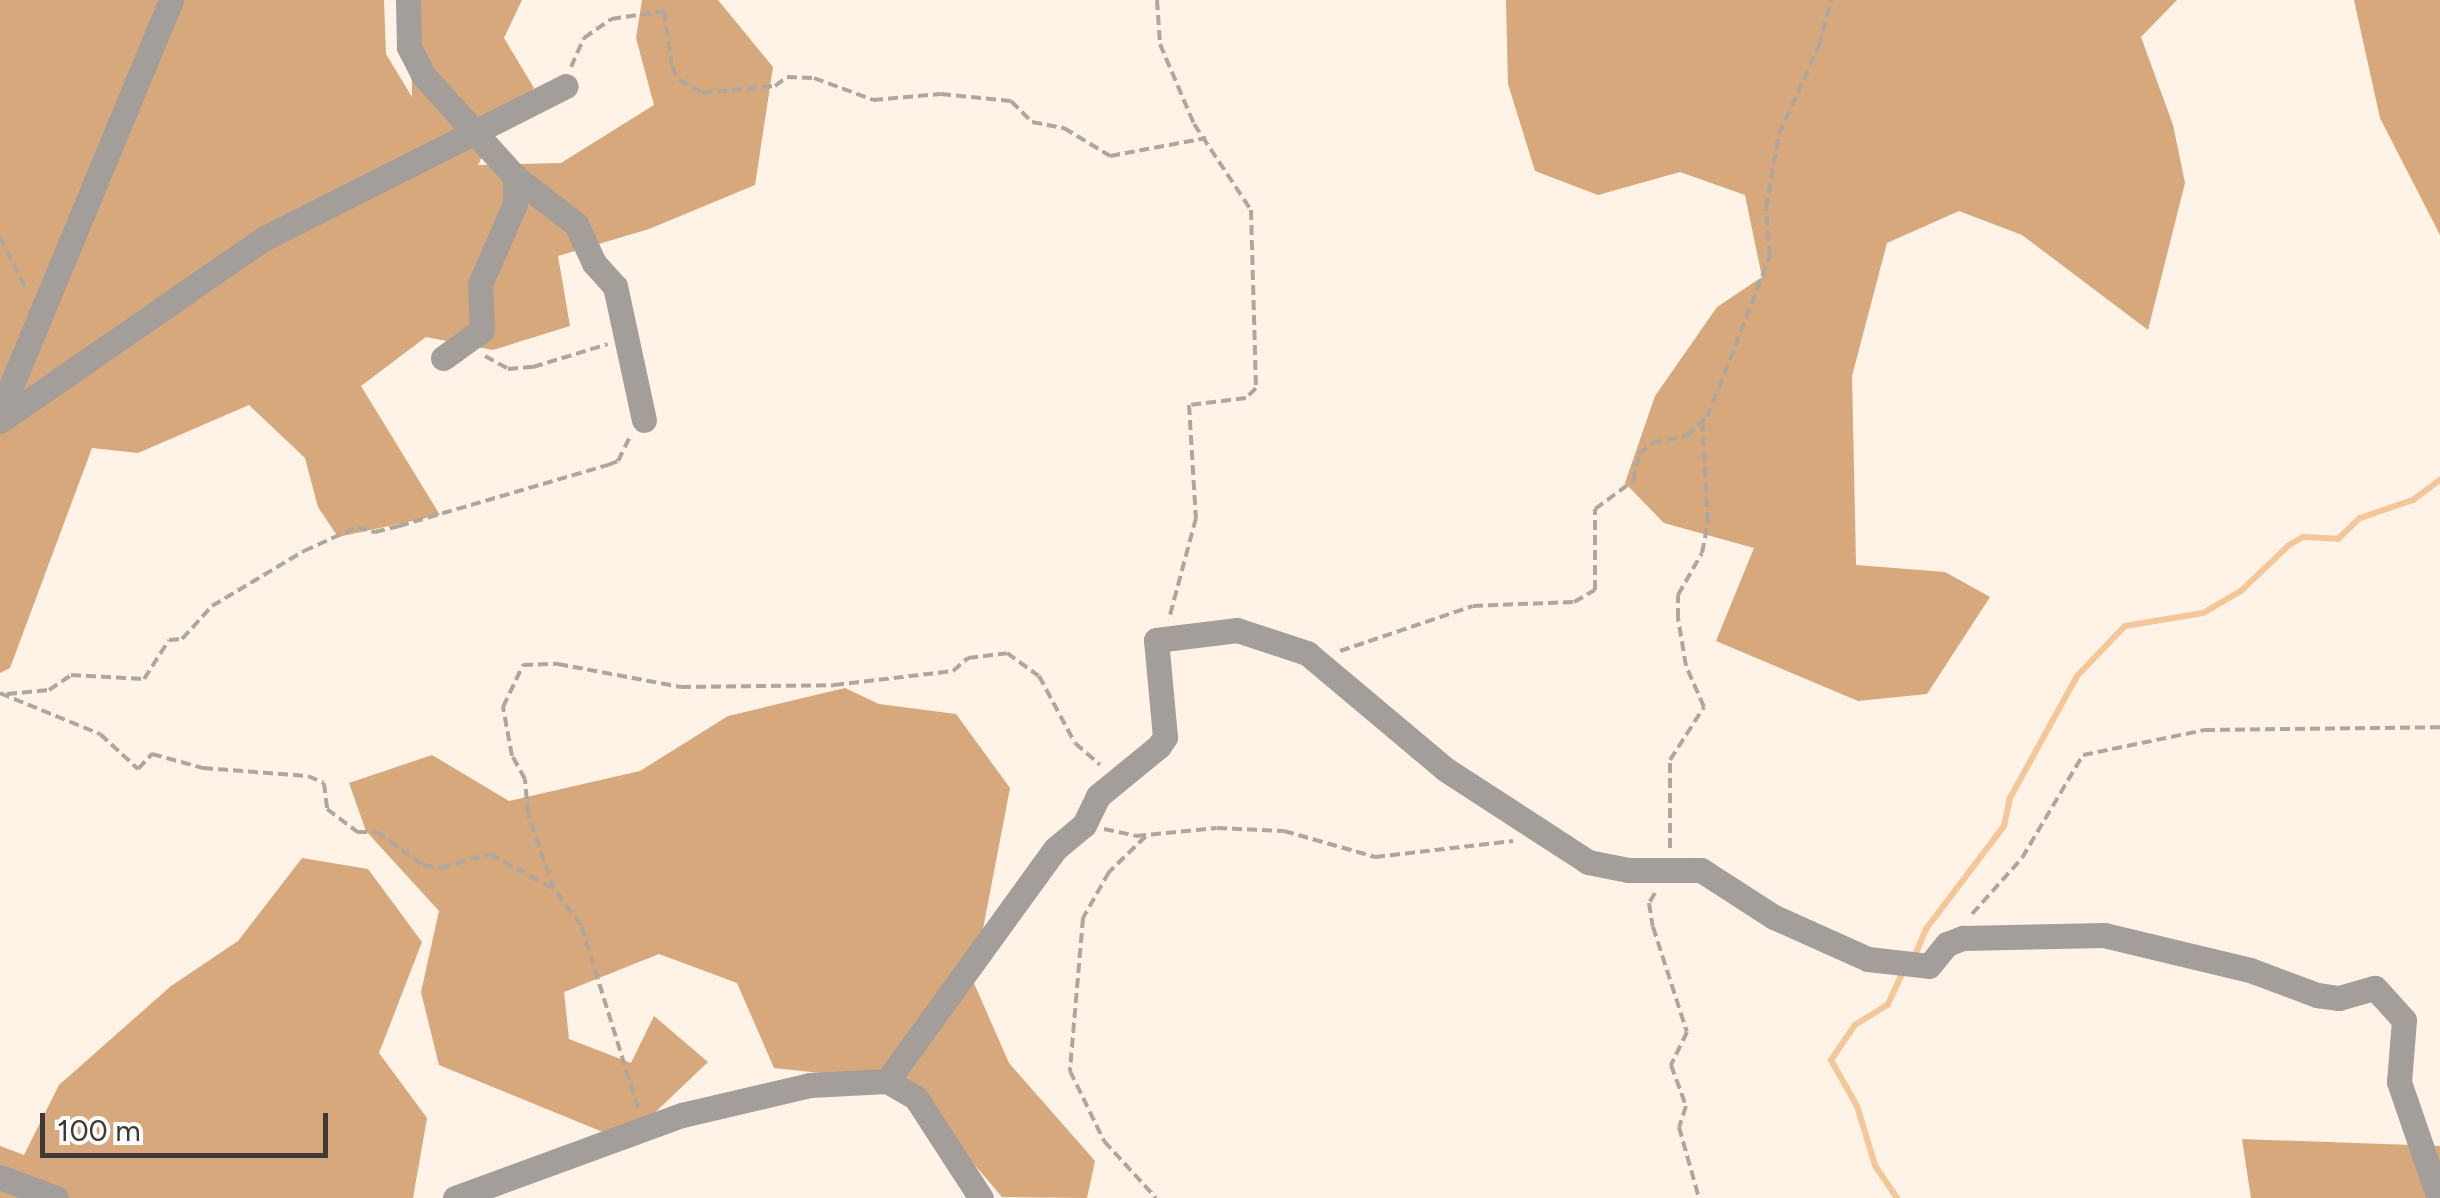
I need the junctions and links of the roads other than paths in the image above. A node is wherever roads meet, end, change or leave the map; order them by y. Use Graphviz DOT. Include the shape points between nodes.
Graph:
graph roads {
  1 [pos="171,0"];
  2 [pos="408,0"];
  3 [pos="566,86"];
  4 [pos="476,129"];
  5 [pos="515,176"];
  6 [pos="443,358"];
  7 [pos="0,412"];
  8 [pos="644,420"];
  9 [pos="0,421"];
  10 [pos="887,1081"];
  11 [pos="0,1177"];
  12 [pos="56,1198"];
  13 [pos="455,1198"];
  14 [pos="981,1198"];
  15 [pos="2439,1198"];
  1 -- 7 [label="street"];
  2 -- 4 [label="street" via="409,48 423,76"];
  3 -- 4 [label="street"];
  4 -- 5 [label="street"];
  4 -- 9 [label="street" via="263,239"];
  5 -- 6 [label="street" via="515,204 480,284 479,338"];
  5 -- 8 [label="street" via="576,224 594,263 615,286"];
  10 -- 13 [label="street" via="810,1085 643,1129"];
  10 -- 14 [label="street" via="916,1098"];
  10 -- 15 [label="street" via="1054,849 1084,825 1098,796 1164,736 1156,688 1161,638 1237,630 1307,654 1446,768 1588,862 1701,870 1774,918 1847,952 1930,966 1958,939 2104,935 2250,970 2316,995 2340,998 2375,988 2404,1020 2399,1082"];
  11 -- 12 [label="street"];
}
